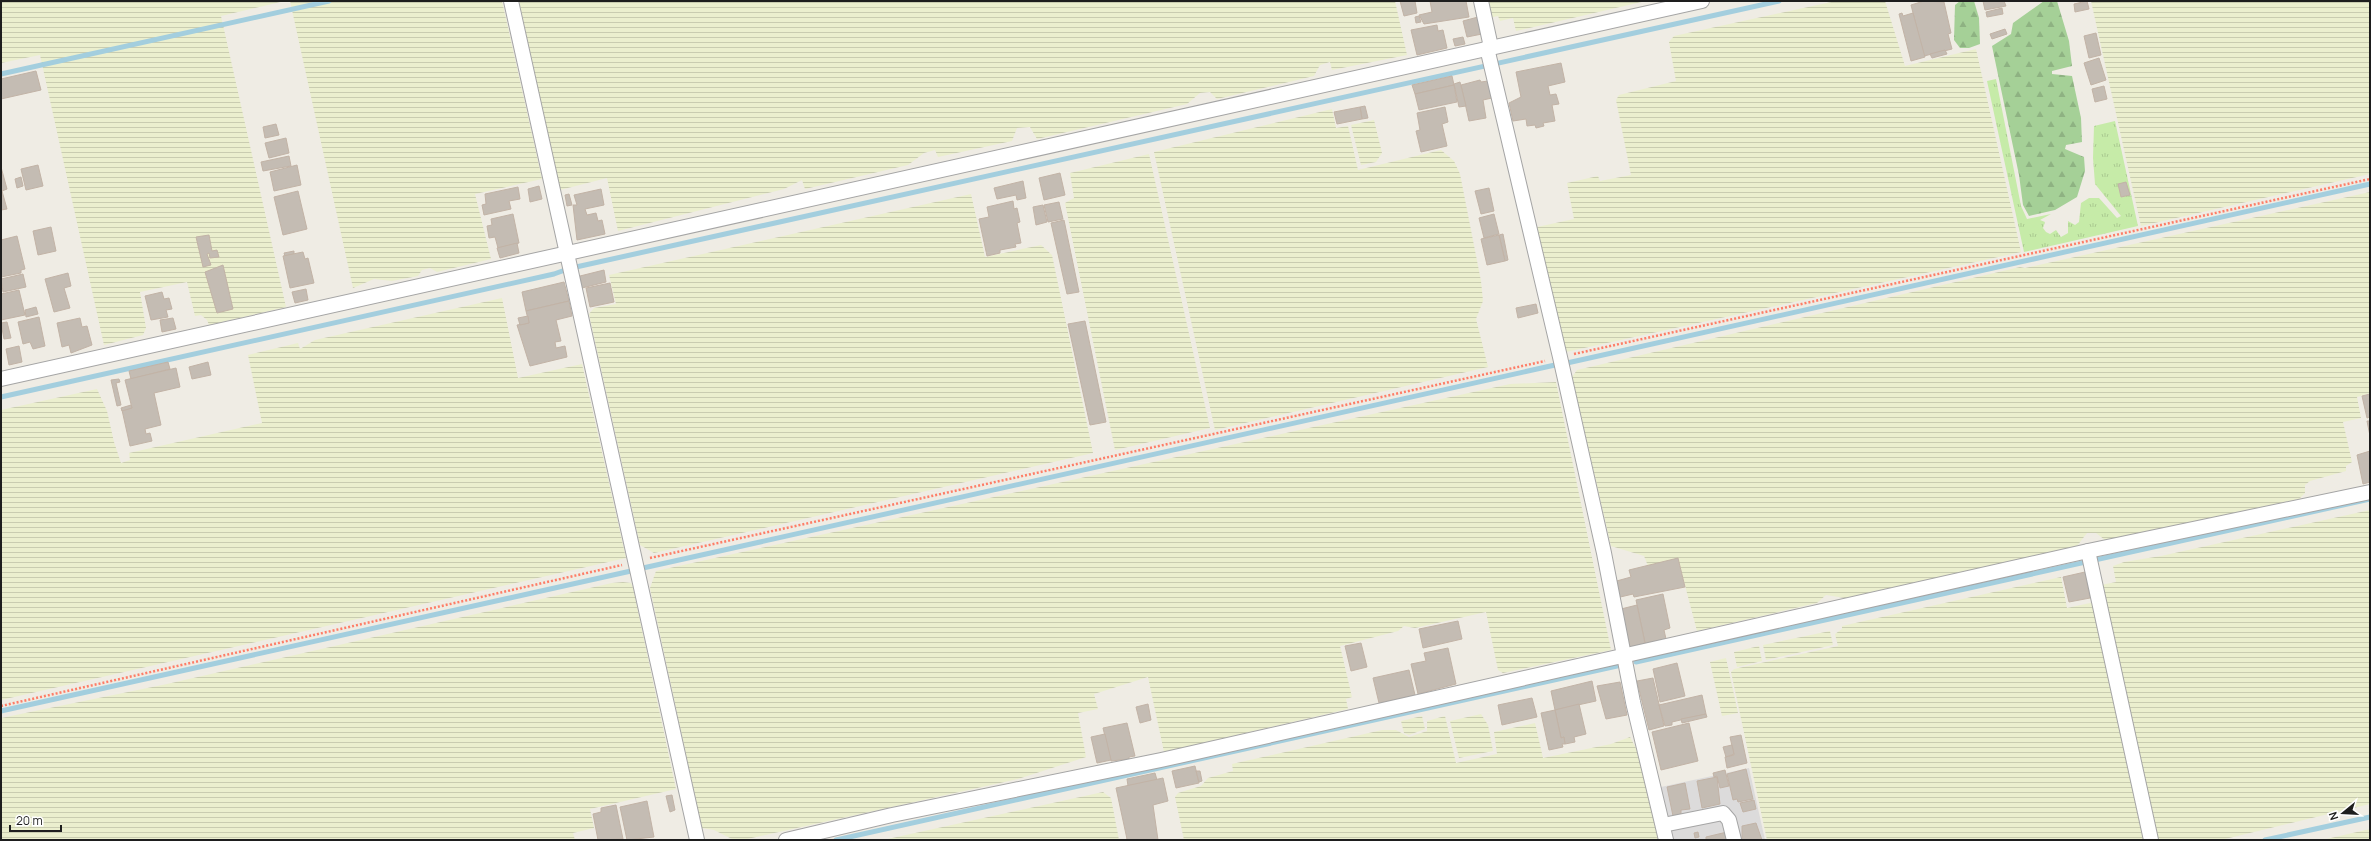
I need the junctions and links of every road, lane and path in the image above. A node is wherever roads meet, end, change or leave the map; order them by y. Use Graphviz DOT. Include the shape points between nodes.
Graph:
graph roads {
  1 [pos="511,1"];
  2 [pos="1481,1"];
  3 [pos="1702,1"];
  4 [pos="1490,56"];
  5 [pos="2370,179"];
  6 [pos="566,252"];
  7 [pos="1560,357"];
  8 [pos="1,379"];
  9 [pos="2370,492"];
  10 [pos="2090,558"];
  11 [pos="636,562"];
  12 [pos="1623,657"];
  13 [pos="1,706"];
  14 [pos="1663,825"];
  15 [pos="698,840"];
  16 [pos="786,840"];
  17 [pos="1666,840"];
  18 [pos="1734,840"];
  19 [pos="2152,840"];
  1 -- 6 [label="street"];
  2 -- 4 [label="street"];
  3 -- 4 [label="street"];
  4 -- 6 [label="street"];
  4 -- 7 [label="street"];
  5 -- 7 [label="path"];
  6 -- 8 [label="street"];
  6 -- 11 [label="street"];
  7 -- 11 [label="path"];
  7 -- 12 [label="street" via="1604,553"];
  9 -- 10 [label="street"];
  10 -- 12 [label="street" via="1741,628"];
  10 -- 19 [label="street"];
  11 -- 13 [label="path"];
  11 -- 15 [label="street"];
  12 -- 14 [label="street"];
  12 -- 16 [label="street"];
  14 -- 17 [label="street"];
  14 -- 18 [label="street" via="1723,813 1729,820"];
}
